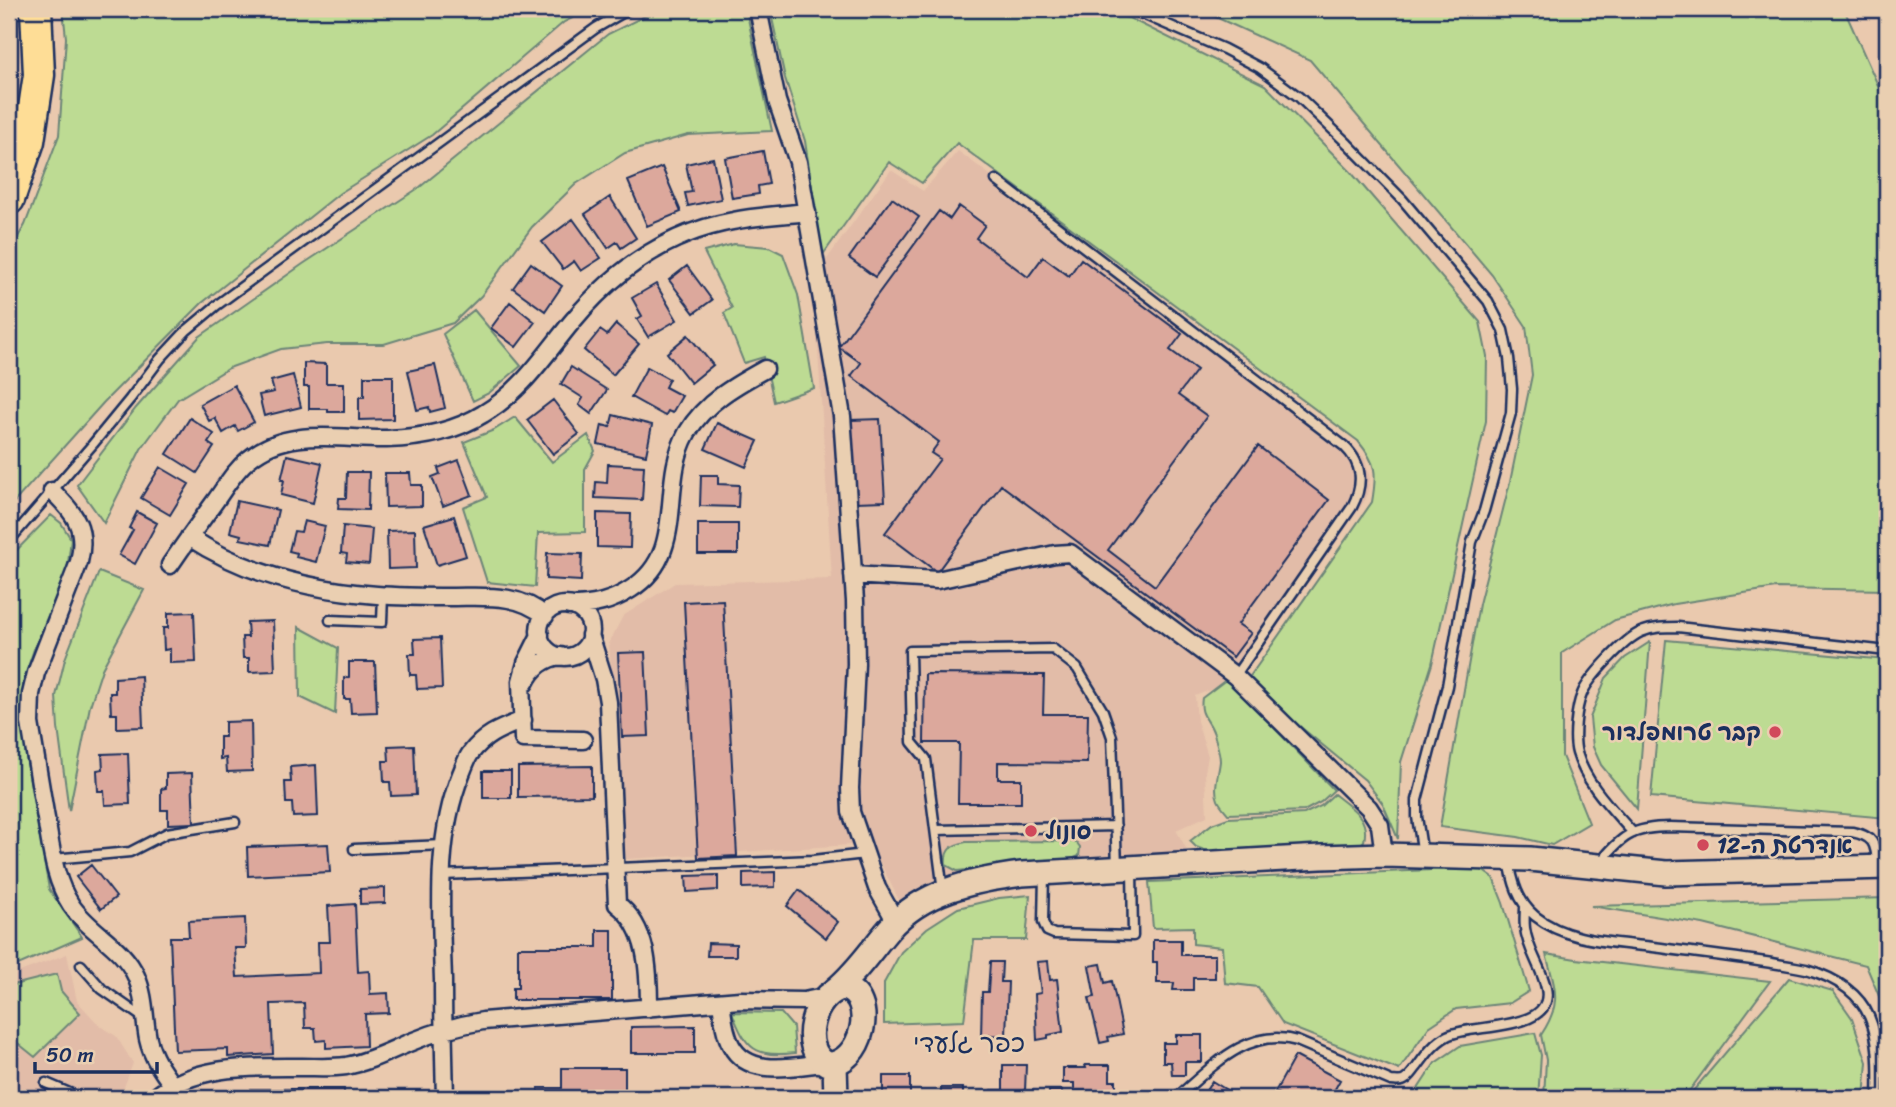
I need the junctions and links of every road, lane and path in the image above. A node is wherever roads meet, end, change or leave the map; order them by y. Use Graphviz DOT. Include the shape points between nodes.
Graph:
graph roads {
  1 [pos="36,9"];
  2 [pos="629,9"];
  3 [pos="758,9"];
  4 [pos="1136,10"];
  5 [pos="996,180"];
  6 [pos="9,199"];
  7 [pos="807,212"];
  8 [pos="765,369"];
  9 [pos="52,491"];
  10 [pos="189,537"];
  11 [pos="9,541"];
  12 [pos="170,565"];
  13 [pos="853,575"];
  14 [pos="383,595"];
  15 [pos="611,599"];
  16 [pos="569,606"];
  17 [pos="545,616"];
  18 [pos="330,620"];
  19 [pos="591,633"];
  20 [pos="540,635"];
  21 [pos="1887,651"];
  22 [pos="563,657"];
  23 [pos="1235,677"];
  24 [pos="606,686"];
  25 [pos="522,695"];
  26 [pos="523,720"];
  27 [pos="583,740"];
  28 [pos="235,822"];
  29 [pos="1116,826"];
  30 [pos="936,830"];
  31 [pos="1633,833"];
  32 [pos="444,845"];
  33 [pos="354,849"];
  34 [pos="864,854"];
  35 [pos="1384,855"];
  36 [pos="1423,856"];
  37 [pos="1509,858"];
  38 [pos="53,859"];
  39 [pos="1598,866"];
  40 [pos="1882,867"];
  41 [pos="1125,868"];
  42 [pos="615,869"];
  43 [pos="1045,872"];
  44 [pos="442,875"];
  45 [pos="943,892"];
  46 [pos="1525,906"];
  47 [pos="896,922"];
  48 [pos="880,942"];
  49 [pos="81,965"];
  50 [pos="831,993"];
  51 [pos="781,1000"];
  52 [pos="722,1002"];
  53 [pos="649,1008"];
  54 [pos="145,1020"];
  55 [pos="863,1021"];
  56 [pos="444,1030"];
  57 [pos="812,1033"];
  58 [pos="829,1064"];
  59 [pos="46,1083"];
  60 [pos="173,1086"];
  61 [pos="379,1097"];
  62 [pos="518,1097"];
  63 [pos="81,1098"];
  64 [pos="154,1098"];
  65 [pos="445,1098"];
  66 [pos="836,1098"];
  67 [pos="1176,1098"];
  68 [pos="1878,1098"];
  1 -- 6 [label="highway" via="39,75 29,141"];
  2 -- 9 [label="lane" via="596,28 217,305 160,359"];
  3 -- 7 [label="street"];
  4 -- 36 [label="lane" via="1260,68 1299,97 1402,199 1488,300 1503,330 1513,389 1511,413 1472,542 1447,686 1417,800"];
  5 -- 23 [label="lane" via="1344,446 1359,467 1360,485 1352,507"];
  7 -- 10 [label="street" via="709,226 645,255 595,296 520,386 465,424 406,438 298,438 258,452 234,474"];
  7 -- 13 [label="street" via="842,415"];
  8 -- 15 [label="street" via="716,399 694,421 674,469 670,522 659,559 636,586"];
  9 -- 11 [label="lane"];
  9 -- 38 [label="street" via="75,516 82,543 30,701"];
  10 -- 12 [label="street"];
  10 -- 14 [label="street" via="263,573 328,589"];
  13 -- 23 [label="street" via="937,580 1070,552"];
  13 -- 34 [label="street" via="856,664 851,812"];
  14 -- 17 [label="street" via="501,597"];
  14 -- 18 [label="lane" via="382,622"];
  15 -- 16 [label="street" via="591,606"];
  15 -- 19 [label="street"];
  16 -- 17 [label="street" via="554,608"];
  16 -- 19 [label="street" via="588,619"];
  17 -- 20 [label="street"];
  19 -- 22 [label="street" via="580,652"];
  19 -- 24 [label="street"];
  20 -- 22 [label="street" via="547,649"];
  20 -- 25 [label="street" via="524,669"];
  21 -- 31 [label="lane" via="1678,627 1639,633 1611,655 1582,694 1575,727 1576,752 1589,780"];
  22 -- 24 [label="street" via="585,662"];
  22 -- 25 [label="street" via="551,657 536,667"];
  23 -- 35 [label="street" via="1369,807 1380,825"];
  24 -- 42 [label="street"];
  25 -- 26 [label="street"];
  26 -- 27 [label="street" via="523,739"];
  26 -- 32 [label="street" via="483,738 468,757 452,795"];
  28 -- 38 [label="lane" via="167,833 130,852"];
  29 -- 30 [label="lane"];
  29 -- 30 [label="lane" via="1112,737 1103,711 1077,668 1063,656 1053,649 910,651 912,742 926,759"];
  29 -- 41 [label="lane"];
  30 -- 45 [label="lane"];
  31 -- 39 [label="lane" via="1616,842"];
  31 -- 40 [label="lane" via="1655,827 1852,832 1871,840"];
  32 -- 33 [label="lane"];
  32 -- 44 [label="street"];
  34 -- 42 [label="lane"];
  34 -- 47 [label="street"];
  35 -- 36 [label="street"];
  35 -- 41 [label="street"];
  36 -- 37 [label="street"];
  37 -- 39 [label="street"];
  37 -- 46 [label="lane" via="1515,888"];
  38 -- 54 [label="street" via="73,908 120,952 133,971"];
  39 -- 40 [label="street" via="1679,873"];
  41 -- 43 [label="street"];
  41 -- 43 [label="lane" via="1133,936 1046,932"];
  42 -- 44 [label="lane"];
  42 -- 53 [label="street" via="617,904 634,922 644,952"];
  43 -- 45 [label="street" via="990,879"];
  44 -- 56 [label="street"];
  45 -- 47 [label="street"];
  46 -- 67 [label="lane" via="1525,929 1548,993 1545,1006 1526,1021 1448,1035 1399,1082 1297,1041 1272,1037 1233,1051"];
  46 -- 68 [label="lane" via="1543,922 1571,934 1790,966 1835,979 1856,996 1871,1019 1879,1049"];
  47 -- 48 [label="street"];
  48 -- 50 [label="street"];
  48 -- 55 [label="street" via="868,981"];
  49 -- 54 [label="lane" via="102,989"];
  50 -- 51 [label="street" via="808,1000"];
  50 -- 55 [label="street" via="847,989 854,993"];
  50 -- 57 [label="street" via="816,1014"];
  51 -- 52 [label="street"];
  51 -- 57 [label="street" via="804,1015"];
  52 -- 53 [label="street"];
  52 -- 58 [label="street" via="731,1045 746,1061 774,1068"];
  53 -- 56 [label="street" via="483,1021"];
  54 -- 60 [label="street" via="153,1054"];
  55 -- 58 [label="street" via="847,1058"];
  56 -- 60 [label="street" via="339,1067 226,1069"];
  56 -- 65 [label="street"];
  57 -- 58 [label="street" via="817,1057"];
  58 -- 66 [label="street"];
  59 -- 63 [label="lane"];
  60 -- 64 [label="street"];
  61 -- 65 [label="lane"];
  62 -- 65 [label="lane"];
}
